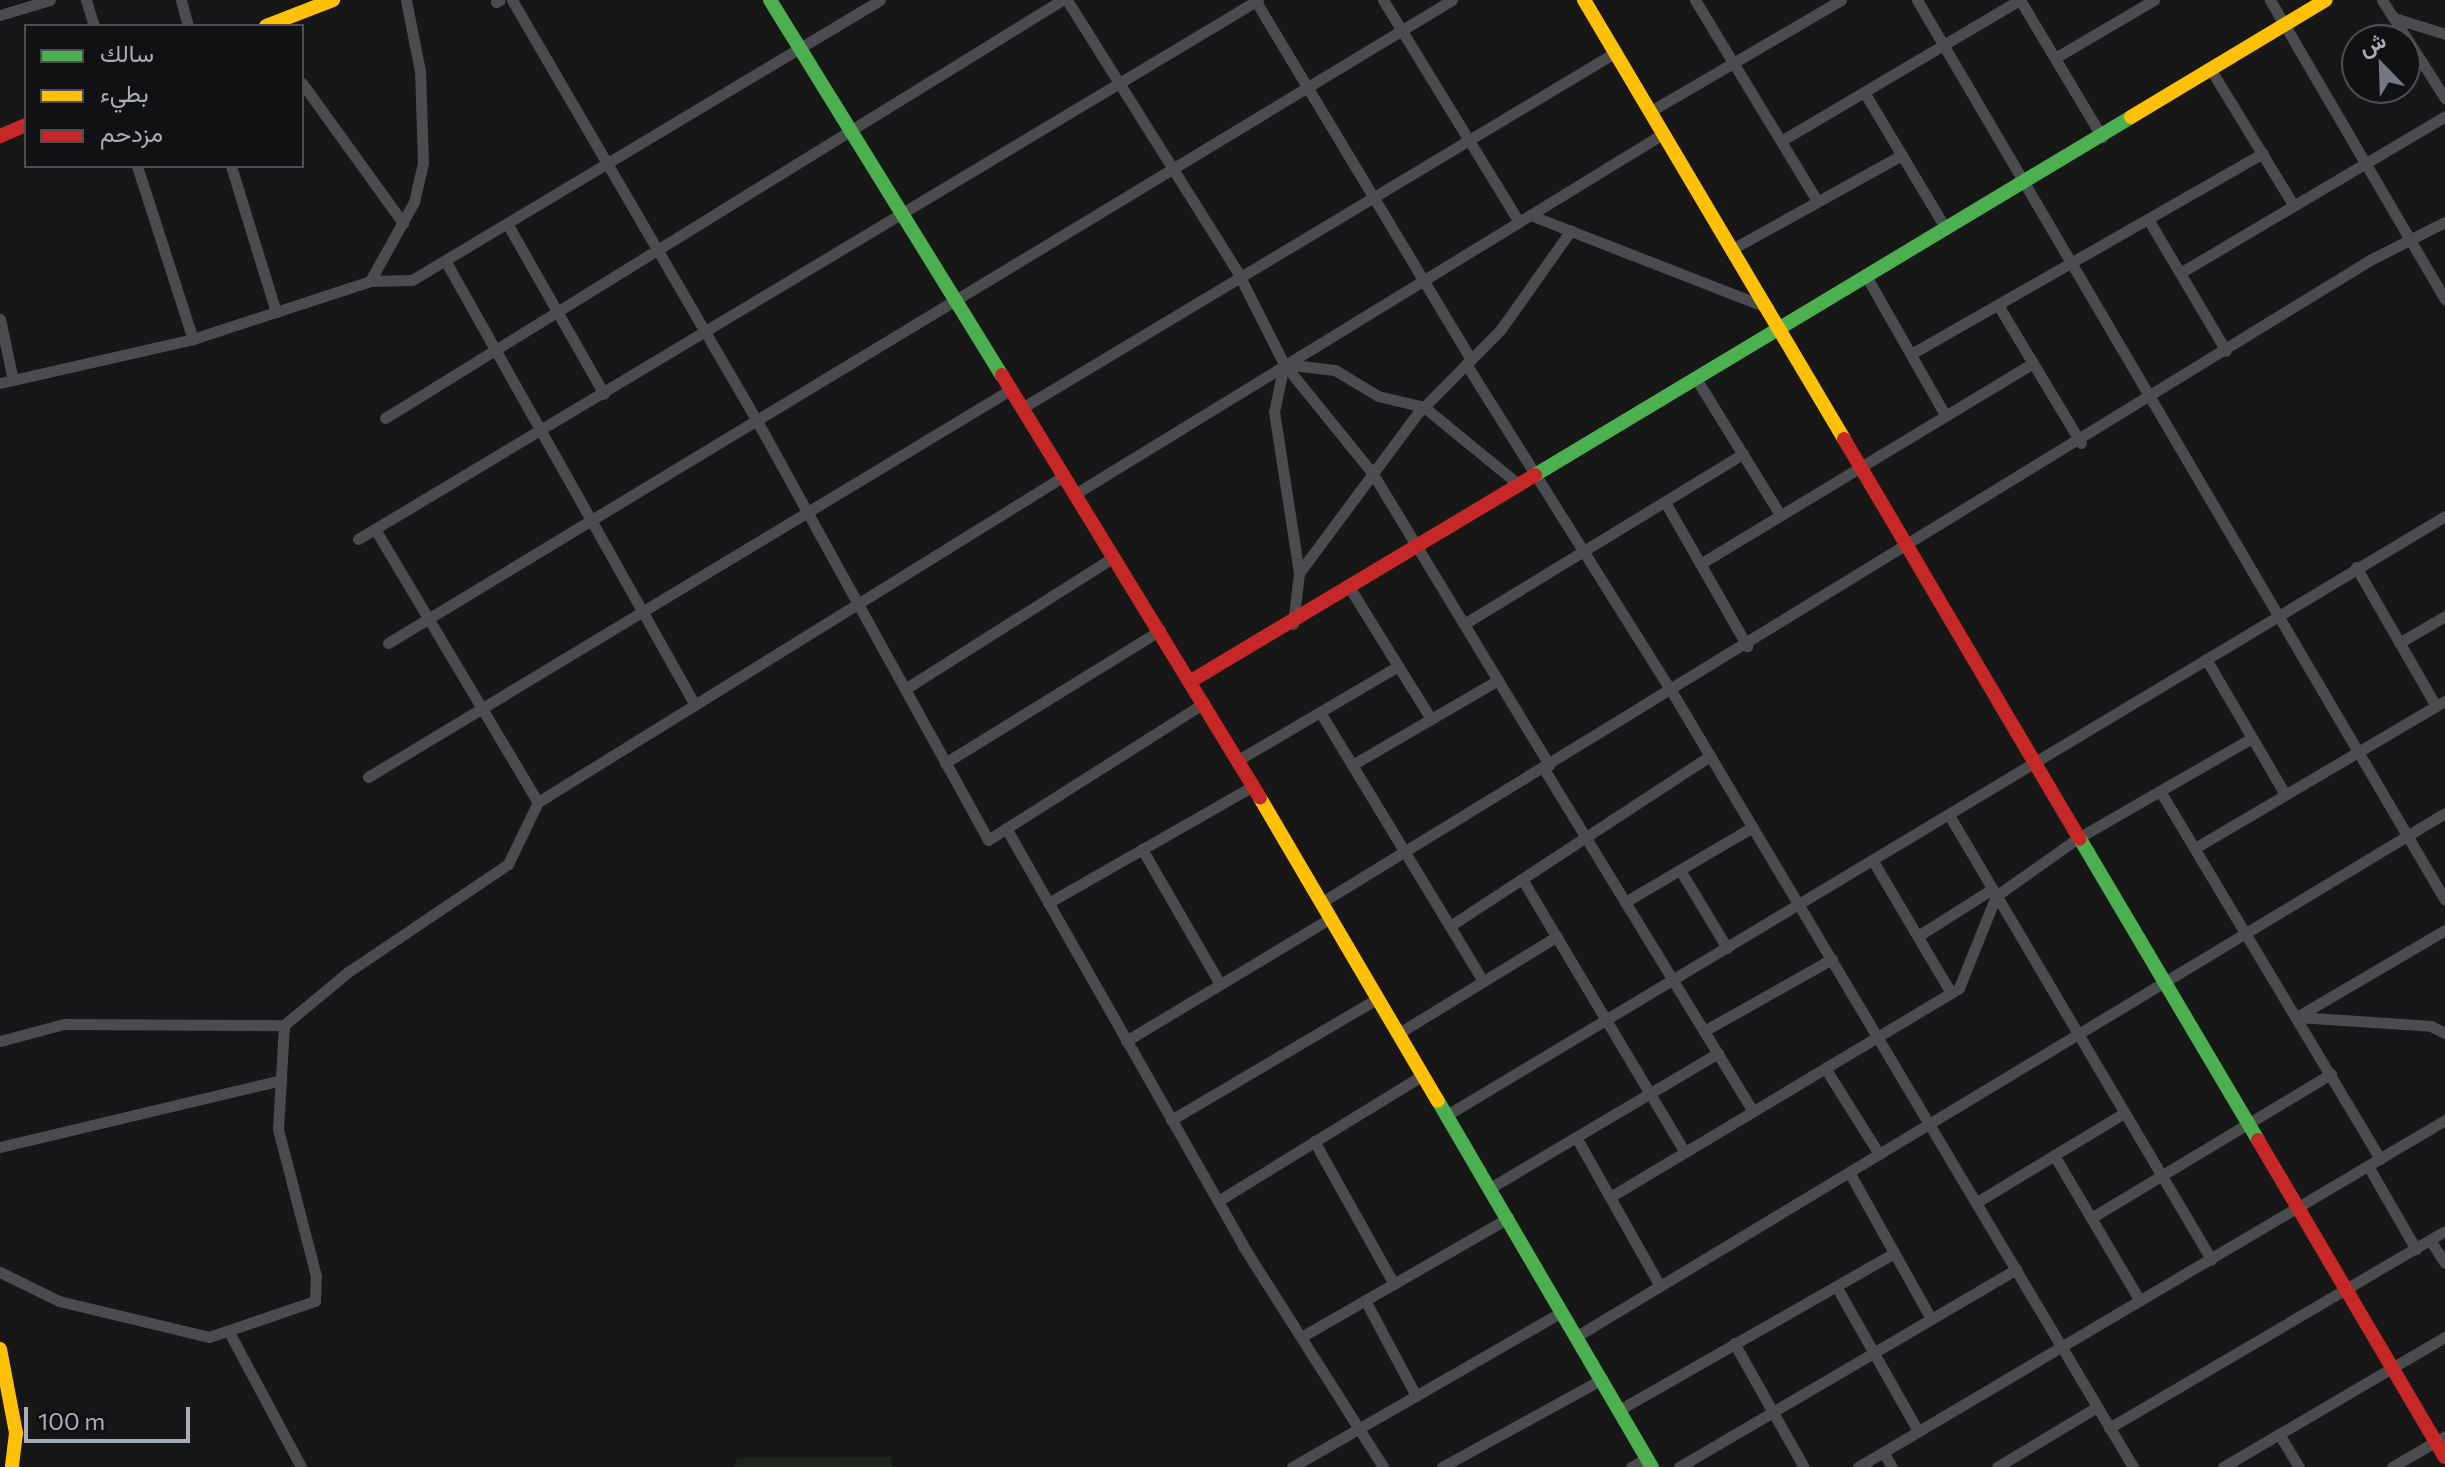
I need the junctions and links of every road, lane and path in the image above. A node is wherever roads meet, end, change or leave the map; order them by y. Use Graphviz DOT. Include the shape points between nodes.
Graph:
graph roads {
  1 [pos="50,0"];
  2 [pos="86,0"];
  3 [pos="181,0"];
  4 [pos="333,0"];
  5 [pos="406,0"];
  6 [pos="512,0"];
  7 [pos="770,0"];
  8 [pos="880,0"];
  9 [pos="1064,0"];
  10 [pos="1256,0"];
  11 [pos="1383,0"];
  12 [pos="1452,0"];
  13 [pos="1584,0"];
  14 [pos="1695,0"];
  15 [pos="1841,0"];
  16 [pos="1917,0"];
  17 [pos="2020,0"];
  18 [pos="2154,0"];
  19 [pos="2270,0"];
  20 [pos="2326,0"];
  21 [pos="2382,0"];
  22 [pos="0,15"];
  23 [pos="2394,18"];
  24 [pos="93,24"];
  25 [pos="187,24"];
  26 [pos="275,24"];
  27 [pos="2285,25"];
  28 [pos="1402,30"];
  29 [pos="2445,34"];
  30 [pos="1945,45"];
  31 [pos="799,51"];
  32 [pos="1616,52"];
  33 [pos="2055,58"];
  34 [pos="1734,62"];
  35 [pos="2211,70"];
  36 [pos="1120,84"];
  37 [pos="304,86"];
  38 [pos="1310,87"];
  39 [pos="1864,92"];
  40 [pos="2445,98"];
  41 [pos="1651,111"];
  42 [pos="2445,116"];
  43 [pos="24,126"];
  44 [pos="849,131"];
  45 [pos="1664,133"];
  46 [pos="0,136"];
  47 [pos="2102,137"];
  48 [pos="1469,140"];
  49 [pos="1781,141"];
  50 [pos="2263,153"];
  51 [pos="1902,155"];
  52 [pos="2368,162"];
  53 [pos="608,165"];
  54 [pos="138,168"];
  55 [pos="232,168"];
  56 [pos="1174,170"];
  57 [pos="2029,181"];
  58 [pos="1376,195"];
  59 [pos="1817,201"];
  60 [pos="2294,206"];
  61 [pos="1530,215"];
  62 [pos="902,217"];
  63 [pos="2148,219"];
  64 [pos="1519,222"];
  65 [pos="2445,222"];
  66 [pos="403,223"];
  67 [pos="508,225"];
  68 [pos="1946,229"];
  69 [pos="1571,230"];
  70 [pos="2414,238"];
  71 [pos="1734,248"];
  72 [pos="657,249"];
  73 [pos="446,262"];
  74 [pos="2074,262"];
  75 [pos="2180,273"];
  76 [pos="1865,274"];
  77 [pos="1240,277"];
  78 [pos="1427,280"];
  79 [pos="370,281"];
  80 [pos="2445,300"];
  81 [pos="955,302"];
  82 [pos="1998,305"];
  83 [pos="1770,308"];
  84 [pos="557,311"];
  85 [pos="276,312"];
  86 [pos="0,319"];
  87 [pos="1779,323"];
  88 [pos="706,333"];
  89 [pos="193,339"];
  90 [pos="495,349"];
  91 [pos="2226,351"];
  92 [pos="1911,354"];
  93 [pos="1469,362"];
  94 [pos="2033,363"];
  95 [pos="1284,364"];
  96 [pos="1695,377"];
  97 [pos="13,380"];
  98 [pos="0,383"];
  99 [pos="1010,390"];
  100 [pos="604,394"];
  101 [pos="2149,400"];
  102 [pos="1424,407"];
  103 [pos="1022,408"];
  104 [pos="1944,413"];
  105 [pos="385,418"];
  106 [pos="757,421"];
  107 [pos="541,431"];
  108 [pos="2081,443"];
  109 [pos="1743,454"];
  110 [pos="1863,465"];
  111 [pos="1538,472"];
  112 [pos="1373,474"];
  113 [pos="1064,476"];
  114 [pos="1518,484"];
  115 [pos="1075,494"];
  116 [pos="1665,502"];
  117 [pos="807,513"];
  118 [pos="1781,516"];
  119 [pos="2445,516"];
  120 [pos="591,521"];
  121 [pos="375,529"];
  122 [pos="358,539"];
  123 [pos="1911,547"];
  124 [pos="1418,548"];
  125 [pos="1586,550"];
  126 [pos="1114,557"];
  127 [pos="1700,564"];
  128 [pos="2356,567"];
  129 [pos="1299,573"];
  130 [pos="1351,590"];
  131 [pos="858,604"];
  132 [pos="643,612"];
  133 [pos="2277,616"];
  134 [pos="2445,616"];
  135 [pos="429,619"];
  136 [pos="1293,624"];
  137 [pos="1464,624"];
  138 [pos="1160,630"];
  139 [pos="388,643"];
  140 [pos="2399,643"];
  141 [pos="1747,646"];
  142 [pos="2206,659"];
  143 [pos="1398,666"];
  144 [pos="1498,680"];
  145 [pos="1191,681"];
  146 [pos="905,689"];
  147 [pos="1672,692"];
  148 [pos="1204,703"];
  149 [pos="2440,703"];
  150 [pos="695,705"];
  151 [pos="482,708"];
  152 [pos="1320,712"];
  153 [pos="1431,719"];
  154 [pos="2250,739"];
  155 [pos="2357,750"];
  156 [pos="1710,756"];
  157 [pos="1238,760"];
  158 [pos="945,763"];
  159 [pos="2036,763"];
  160 [pos="1352,765"];
  161 [pos="1546,767"];
  162 [pos="368,777"];
  163 [pos="1253,786"];
  164 [pos="2160,791"];
  165 [pos="2285,794"];
  166 [pos="538,802"];
  167 [pos="2445,813"];
  168 [pos="1949,815"];
  169 [pos="1753,827"];
  170 [pos="1006,828"];
  171 [pos="2407,836"];
  172 [pos="1586,837"];
  173 [pos="2078,838"];
  174 [pos="2195,848"];
  175 [pos="1142,849"];
  176 [pos="1405,852"];
  177 [pos="1873,861"];
  178 [pos="1680,870"];
  179 [pos="1522,879"];
  180 [pos="1994,892"];
  181 [pos="2445,900"];
  182 [pos="1322,902"];
  183 [pos="1625,902"];
  184 [pos="1048,903"];
  185 [pos="1800,905"];
  186 [pos="1331,918"];
  187 [pos="1450,926"];
  188 [pos="2445,930"];
  189 [pos="2248,932"];
  190 [pos="1557,936"];
  191 [pos="1918,936"];
  192 [pos="1727,948"];
  193 [pos="1832,959"];
  194 [pos="1674,980"];
  195 [pos="2168,980"];
  196 [pos="1483,981"];
  197 [pos="1220,984"];
  198 [pos="1951,993"];
  199 [pos="1378,998"];
  200 [pos="2297,1017"];
  201 [pos="1607,1020"];
  202 [pos="284,1025"];
  203 [pos="1704,1031"];
  204 [pos="1399,1033"];
  205 [pos="2445,1033"];
  206 [pos="2077,1035"];
  207 [pos="1878,1036"];
  208 [pos="0,1041"];
  209 [pos="1126,1041"];
  210 [pos="1718,1053"];
  211 [pos="1825,1068"];
  212 [pos="2331,1074"];
  213 [pos="1423,1075"];
  214 [pos="281,1080"];
  215 [pos="1650,1093"];
  216 [pos="1753,1111"];
  217 [pos="2124,1113"];
  218 [pos="1447,1115"];
  219 [pos="1171,1120"];
  220 [pos="2445,1120"];
  221 [pos="2249,1121"];
  222 [pos="1930,1123"];
  223 [pos="1576,1137"];
  224 [pos="1314,1141"];
  225 [pos="0,1147"];
  226 [pos="1685,1152"];
  227 [pos="1879,1154"];
  228 [pos="2054,1155"];
  229 [pos="2380,1159"];
  230 [pos="2368,1166"];
  231 [pos="1849,1172"];
  232 [pos="2161,1175"];
  233 [pos="1490,1188"];
  234 [pos="1610,1197"];
  235 [pos="1218,1201"];
  236 [pos="1977,1202"];
  237 [pos="2300,1207"];
  238 [pos="1508,1218"];
  239 [pos="2091,1218"];
  240 [pos="2445,1231"];
  241 [pos="2430,1240"];
  242 [pos="2416,1249"];
  243 [pos="1894,1253"];
  244 [pos="2211,1259"];
  245 [pos="2445,1263"];
  246 [pos="2016,1269"];
  247 [pos="0,1272"];
  248 [pos="1394,1284"];
  249 [pos="1660,1286"];
  250 [pos="1836,1286"];
  251 [pos="2348,1290"];
  252 [pos="1365,1300"];
  253 [pos="2140,1301"];
  254 [pos="1562,1312"];
  255 [pos="1931,1319"];
  256 [pos="229,1332"];
  257 [pos="1303,1336"];
  258 [pos="1577,1336"];
  259 [pos="2445,1337"];
  260 [pos="1734,1343"];
  261 [pos="2062,1347"];
  262 [pos="0,1349"];
  263 [pos="1874,1352"];
  264 [pos="2393,1367"];
  265 [pos="1602,1379"];
  266 [pos="1416,1396"];
  267 [pos="5,1407"];
  268 [pos="2097,1407"];
  269 [pos="1619,1410"];
  270 [pos="1773,1412"];
  271 [pos="1361,1427"];
  272 [pos="2109,1428"];
  273 [pos="1918,1431"];
  274 [pos="2279,1434"];
  275 [pos="2440,1438"];
  276 [pos="1883,1452"];
  277 [pos="2445,1457"];
  278 [pos="1650,1462"];
  279 [pos="2128,1465"];
  280 [pos="12,1467"];
  281 [pos="301,1467"];
  282 [pos="1292,1467"];
  283 [pos="1383,1467"];
  284 [pos="1442,1467"];
  285 [pos="1631,1467"];
  286 [pos="1679,1467"];
  287 [pos="1804,1467"];
  288 [pos="1858,1467"];
  289 [pos="1892,1467"];
  290 [pos="1997,1467"];
  291 [pos="2223,1467"];
  292 [pos="2299,1467"];
  293 [pos="2392,1467"];
  1 -- 22 [label="street"];
  2 -- 24 [label="street"];
  3 -- 25 [label="street"];
  4 -- 26 [label="street"];
  5 -- 66 [label="street" via="420,71 423,164"];
  6 -- 53 [label="street"];
  7 -- 31 [label="street"];
  8 -- 31 [label="street"];
  9 -- 36 [label="street"];
  9 -- 44 [label="street"];
  10 -- 36 [label="street"];
  10 -- 38 [label="street"];
  11 -- 28 [label="street"];
  12 -- 28 [label="street"];
  13 -- 32 [label="street"];
  14 -- 34 [label="street"];
  15 -- 34 [label="street"];
  16 -- 30 [label="street"];
  17 -- 30 [label="street"];
  17 -- 33 [label="street"];
  18 -- 33 [label="street"];
  19 -- 27 [label="street"];
  20 -- 27 [label="street"];
  21 -- 23 [label="street"];
  23 -- 29 [label="street"];
  23 -- 40 [label="street"];
  27 -- 35 [label="street"];
  27 -- 52 [label="street"];
  28 -- 38 [label="street"];
  28 -- 48 [label="street"];
  30 -- 39 [label="street"];
  30 -- 57 [label="street"];
  31 -- 44 [label="street"];
  31 -- 53 [label="street"];
  32 -- 41 [label="street"];
  32 -- 48 [label="street"];
  33 -- 47 [label="street"];
  34 -- 41 [label="street"];
  34 -- 49 [label="street"];
  35 -- 47 [label="street"];
  35 -- 50 [label="street"];
  36 -- 56 [label="street"];
  36 -- 62 [label="street"];
  37 -- 66 [label="street"];
  38 -- 56 [label="street"];
  38 -- 58 [label="street"];
  39 -- 49 [label="street"];
  39 -- 51 [label="street"];
  41 -- 45 [label="street"];
  42 -- 52 [label="street"];
  43 -- 46 [label="street"];
  44 -- 62 [label="street"];
  44 -- 72 [label="street"];
  45 -- 61 [label="street"];
  45 -- 71 [label="street"];
  47 -- 57 [label="street"];
  48 -- 58 [label="street"];
  48 -- 64 [label="street"];
  49 -- 59 [label="street"];
  50 -- 60 [label="street"];
  50 -- 63 [label="street"];
  51 -- 59 [label="street"];
  51 -- 68 [label="street"];
  52 -- 60 [label="street"];
  52 -- 70 [label="street"];
  53 -- 67 [label="street"];
  53 -- 72 [label="street"];
  54 -- 89 [label="street"];
  55 -- 85 [label="street"];
  56 -- 77 [label="street"];
  56 -- 81 [label="street"];
  57 -- 68 [label="street"];
  57 -- 74 [label="street"];
  58 -- 77 [label="street"];
  58 -- 78 [label="street"];
  59 -- 71 [label="street"];
  60 -- 75 [label="street"];
  61 -- 64 [label="street"];
  61 -- 69 [label="street"];
  62 -- 81 [label="street"];
  62 -- 88 [label="street"];
  63 -- 74 [label="street"];
  63 -- 75 [label="street"];
  64 -- 78 [label="street"];
  65 -- 70 [label="street"];
  66 -- 79 [label="street"];
  67 -- 73 [label="street"];
  67 -- 84 [label="street"];
  68 -- 76 [label="street"];
  69 -- 83 [label="street"];
  69 -- 93 [label="street"];
  70 -- 80 [label="street"];
  70 -- 91 [label="street"];
  71 -- 83 [label="street"];
  72 -- 84 [label="street"];
  72 -- 88 [label="street"];
  73 -- 79 [label="street" via="412,280"];
  73 -- 90 [label="street"];
  74 -- 82 [label="street"];
  74 -- 101 [label="street"];
  75 -- 91 [label="street"];
  76 -- 87 [label="street"];
  76 -- 92 [label="street"];
  77 -- 95 [label="street"];
  77 -- 103 [label="street"];
  78 -- 93 [label="street"];
  78 -- 95 [label="street"];
  79 -- 85 [label="street"];
  81 -- 99 [label="street"];
  81 -- 106 [label="street"];
  82 -- 92 [label="street"];
  82 -- 94 [label="street"];
  83 -- 87 [label="street"];
  84 -- 90 [label="street"];
  84 -- 100 [label="street"];
  85 -- 89 [label="street"];
  86 -- 97 [label="street"];
  87 -- 96 [label="street"];
  87 -- 110 [label="street"];
  88 -- 100 [label="street"];
  88 -- 106 [label="street"];
  89 -- 97 [label="street"];
  90 -- 105 [label="street"];
  90 -- 107 [label="street"];
  91 -- 101 [label="street"];
  92 -- 104 [label="street"];
  93 -- 102 [label="street"];
  93 -- 111 [label="street"];
  94 -- 104 [label="street"];
  94 -- 108 [label="street"];
  95 -- 102 [label="street" via="1335,370 1378,396"];
  95 -- 112 [label="street"];
  95 -- 115 [label="street"];
  95 -- 129 [label="street" via="1274,412"];
  96 -- 109 [label="street"];
  96 -- 111 [label="street"];
  97 -- 98 [label="street"];
  99 -- 103 [label="street"];
  99 -- 117 [label="street"];
  100 -- 107 [label="street"];
  101 -- 108 [label="street"];
  101 -- 133 [label="street"];
  102 -- 112 [label="street"];
  102 -- 114 [label="street"];
  103 -- 113 [label="street"];
  104 -- 110 [label="street"];
  106 -- 117 [label="street"];
  106 -- 120 [label="street"];
  107 -- 120 [label="street"];
  107 -- 121 [label="street"];
  108 -- 123 [label="street"];
  109 -- 116 [label="street"];
  109 -- 118 [label="street"];
  110 -- 118 [label="street"];
  110 -- 123 [label="street"];
  111 -- 114 [label="street"];
  111 -- 125 [label="street"];
  112 -- 124 [label="street"];
  112 -- 129 [label="street"];
  113 -- 115 [label="street"];
  113 -- 131 [label="street"];
  114 -- 124 [label="street"];
  115 -- 126 [label="street"];
  116 -- 125 [label="street"];
  116 -- 127 [label="street"];
  117 -- 131 [label="street"];
  117 -- 132 [label="street"];
  118 -- 127 [label="street"];
  119 -- 128 [label="street"];
  120 -- 132 [label="street"];
  120 -- 135 [label="street"];
  121 -- 122 [label="street"];
  121 -- 135 [label="street"];
  123 -- 141 [label="street"];
  123 -- 159 [label="street"];
  124 -- 130 [label="street"];
  124 -- 137 [label="street"];
  125 -- 137 [label="street"];
  125 -- 147 [label="street"];
  126 -- 138 [label="street"];
  126 -- 146 [label="street"];
  127 -- 141 [label="street"];
  128 -- 133 [label="street"];
  128 -- 140 [label="street"];
  129 -- 136 [label="street"];
  130 -- 136 [label="street"];
  130 -- 143 [label="street"];
  131 -- 146 [label="street"];
  131 -- 150 [label="street"];
  132 -- 150 [label="street"];
  132 -- 151 [label="street"];
  133 -- 142 [label="street"];
  133 -- 155 [label="street"];
  134 -- 140 [label="street"];
  135 -- 139 [label="street"];
  135 -- 151 [label="street"];
  136 -- 145 [label="street"];
  137 -- 144 [label="street"];
  138 -- 145 [label="street"];
  138 -- 158 [label="street"];
  140 -- 149 [label="street"];
  141 -- 147 [label="street"];
  142 -- 154 [label="street"];
  142 -- 159 [label="street"];
  143 -- 152 [label="street"];
  143 -- 153 [label="street"];
  144 -- 153 [label="street"];
  144 -- 161 [label="street"];
  145 -- 148 [label="street"];
  146 -- 158 [label="street"];
  147 -- 156 [label="street"];
  147 -- 161 [label="street"];
  148 -- 157 [label="street"];
  148 -- 170 [label="street"];
  149 -- 155 [label="street"];
  150 -- 166 [label="street"];
  151 -- 162 [label="street"];
  151 -- 166 [label="street"];
  152 -- 157 [label="street"];
  152 -- 160 [label="street"];
  153 -- 160 [label="street"];
  154 -- 164 [label="street"];
  154 -- 165 [label="street"];
  155 -- 165 [label="street"];
  155 -- 171 [label="street"];
  156 -- 169 [label="street"];
  156 -- 172 [label="street"];
  157 -- 163 [label="street"];
  158 -- 170 [label="street" via="988,840"];
  159 -- 168 [label="street"];
  159 -- 173 [label="street"];
  160 -- 176 [label="street"];
  161 -- 172 [label="street"];
  161 -- 176 [label="street"];
  163 -- 175 [label="street"];
  163 -- 182 [label="street"];
  164 -- 173 [label="street"];
  164 -- 174 [label="street"];
  165 -- 174 [label="street"];
  166 -- 202 [label="street" via="508,864 348,972"];
  167 -- 171 [label="street"];
  168 -- 177 [label="street"];
  168 -- 180 [label="street"];
  169 -- 178 [label="street"];
  169 -- 185 [label="street"];
  170 -- 184 [label="street"];
  171 -- 181 [label="street"];
  171 -- 189 [label="street"];
  172 -- 179 [label="street"];
  172 -- 183 [label="street"];
  173 -- 180 [label="street"];
  173 -- 195 [label="street"];
  174 -- 189 [label="street"];
  175 -- 184 [label="street"];
  175 -- 197 [label="street"];
  176 -- 182 [label="street"];
  176 -- 187 [label="street"];
  177 -- 185 [label="street"];
  177 -- 191 [label="street"];
  178 -- 183 [label="street"];
  178 -- 192 [label="street"];
  179 -- 187 [label="street"];
  179 -- 190 [label="street"];
  180 -- 191 [label="street"];
  180 -- 198 [label="street" via="1972,963"];
  180 -- 206 [label="street"];
  182 -- 186 [label="street"];
  183 -- 194 [label="street"];
  184 -- 209 [label="street"];
  185 -- 192 [label="street"];
  185 -- 193 [label="street"];
  186 -- 197 [label="street"];
  186 -- 199 [label="street"];
  187 -- 196 [label="street"];
  188 -- 200 [label="street"];
  189 -- 195 [label="street"];
  189 -- 200 [label="street"];
  190 -- 196 [label="street"];
  190 -- 201 [label="street"];
  191 -- 198 [label="street"];
  192 -- 194 [label="street"];
  193 -- 203 [label="street"];
  193 -- 207 [label="street"];
  194 -- 201 [label="street"];
  194 -- 203 [label="street"];
  195 -- 206 [label="street"];
  195 -- 221 [label="street"];
  196 -- 204 [label="street"];
  197 -- 209 [label="street"];
  198 -- 207 [label="street"];
  199 -- 204 [label="street"];
  199 -- 219 [label="street"];
  200 -- 205 [label="street" via="2431,1026"];
  200 -- 212 [label="street"];
  201 -- 215 [label="street"];
  201 -- 218 [label="street"];
  202 -- 208 [label="street" via="64,1024"];
  202 -- 214 [label="street"];
  203 -- 210 [label="street"];
  204 -- 213 [label="street"];
  206 -- 217 [label="street"];
  206 -- 222 [label="street"];
  207 -- 211 [label="street"];
  207 -- 222 [label="street"];
  209 -- 219 [label="street"];
  210 -- 215 [label="street"];
  210 -- 216 [label="street"];
  211 -- 216 [label="street"];
  211 -- 227 [label="street"];
  212 -- 221 [label="street"];
  212 -- 229 [label="street"];
  213 -- 218 [label="street"];
  213 -- 224 [label="street"];
  214 -- 225 [label="street"];
  214 -- 256 [label="street" via="278,1129 316,1276 315,1301"];
  215 -- 223 [label="street"];
  215 -- 226 [label="street"];
  216 -- 226 [label="street"];
  217 -- 228 [label="street"];
  217 -- 232 [label="street"];
  218 -- 233 [label="street"];
  219 -- 235 [label="street"];
  220 -- 229 [label="street"];
  221 -- 232 [label="street"];
  221 -- 237 [label="street"];
  222 -- 227 [label="street"];
  222 -- 236 [label="street"];
  223 -- 233 [label="street"];
  223 -- 234 [label="street"];
  224 -- 235 [label="street"];
  224 -- 248 [label="street"];
  226 -- 234 [label="street"];
  227 -- 231 [label="street"];
  228 -- 236 [label="street"];
  228 -- 239 [label="street"];
  229 -- 230 [label="street"];
  230 -- 237 [label="street"];
  230 -- 242 [label="street"];
  231 -- 243 [label="street"];
  231 -- 249 [label="street"];
  232 -- 239 [label="street"];
  232 -- 244 [label="street"];
  233 -- 238 [label="street"];
  234 -- 249 [label="street"];
  235 -- 257 [label="street"];
  236 -- 246 [label="street"];
  237 -- 244 [label="street"];
  237 -- 251 [label="street"];
  238 -- 248 [label="street"];
  238 -- 254 [label="street"];
  239 -- 253 [label="street"];
  240 -- 241 [label="street"];
  241 -- 242 [label="street"];
  241 -- 245 [label="street"];
  242 -- 251 [label="street"];
  243 -- 250 [label="street"];
  243 -- 255 [label="street"];
  244 -- 253 [label="street"];
  246 -- 255 [label="street"];
  246 -- 261 [label="street"];
  247 -- 256 [label="street" via="59,1301 209,1337"];
  248 -- 252 [label="street"];
  249 -- 258 [label="street"];
  250 -- 260 [label="street"];
  250 -- 263 [label="street"];
  251 -- 264 [label="street"];
  251 -- 272 [label="street"];
  252 -- 257 [label="street"];
  252 -- 266 [label="street"];
  253 -- 261 [label="street"];
  254 -- 258 [label="street"];
  254 -- 266 [label="street"];
  255 -- 263 [label="street"];
  256 -- 281 [label="street"];
  257 -- 271 [label="street"];
  258 -- 265 [label="street"];
  259 -- 264 [label="street"];
  260 -- 269 [label="street"];
  260 -- 270 [label="street"];
  261 -- 268 [label="street"];
  261 -- 273 [label="street"];
  262 -- 267 [label="street"];
  263 -- 270 [label="street"];
  263 -- 273 [label="street"];
  264 -- 274 [label="street"];
  264 -- 275 [label="street"];
  265 -- 269 [label="street"];
  265 -- 284 [label="street"];
  266 -- 271 [label="street"];
  267 -- 280 [label="street"];
  268 -- 272 [label="street"];
  268 -- 290 [label="street"];
  269 -- 278 [label="street"];
  270 -- 286 [label="street"];
  270 -- 287 [label="street"];
  271 -- 282 [label="street"];
  271 -- 283 [label="street"];
  272 -- 279 [label="street"];
  273 -- 276 [label="street"];
  274 -- 291 [label="street"];
  274 -- 292 [label="street"];
  275 -- 277 [label="street"];
  275 -- 293 [label="street"];
  276 -- 288 [label="street"];
  276 -- 289 [label="street"];
  278 -- 285 [label="street"];
}
